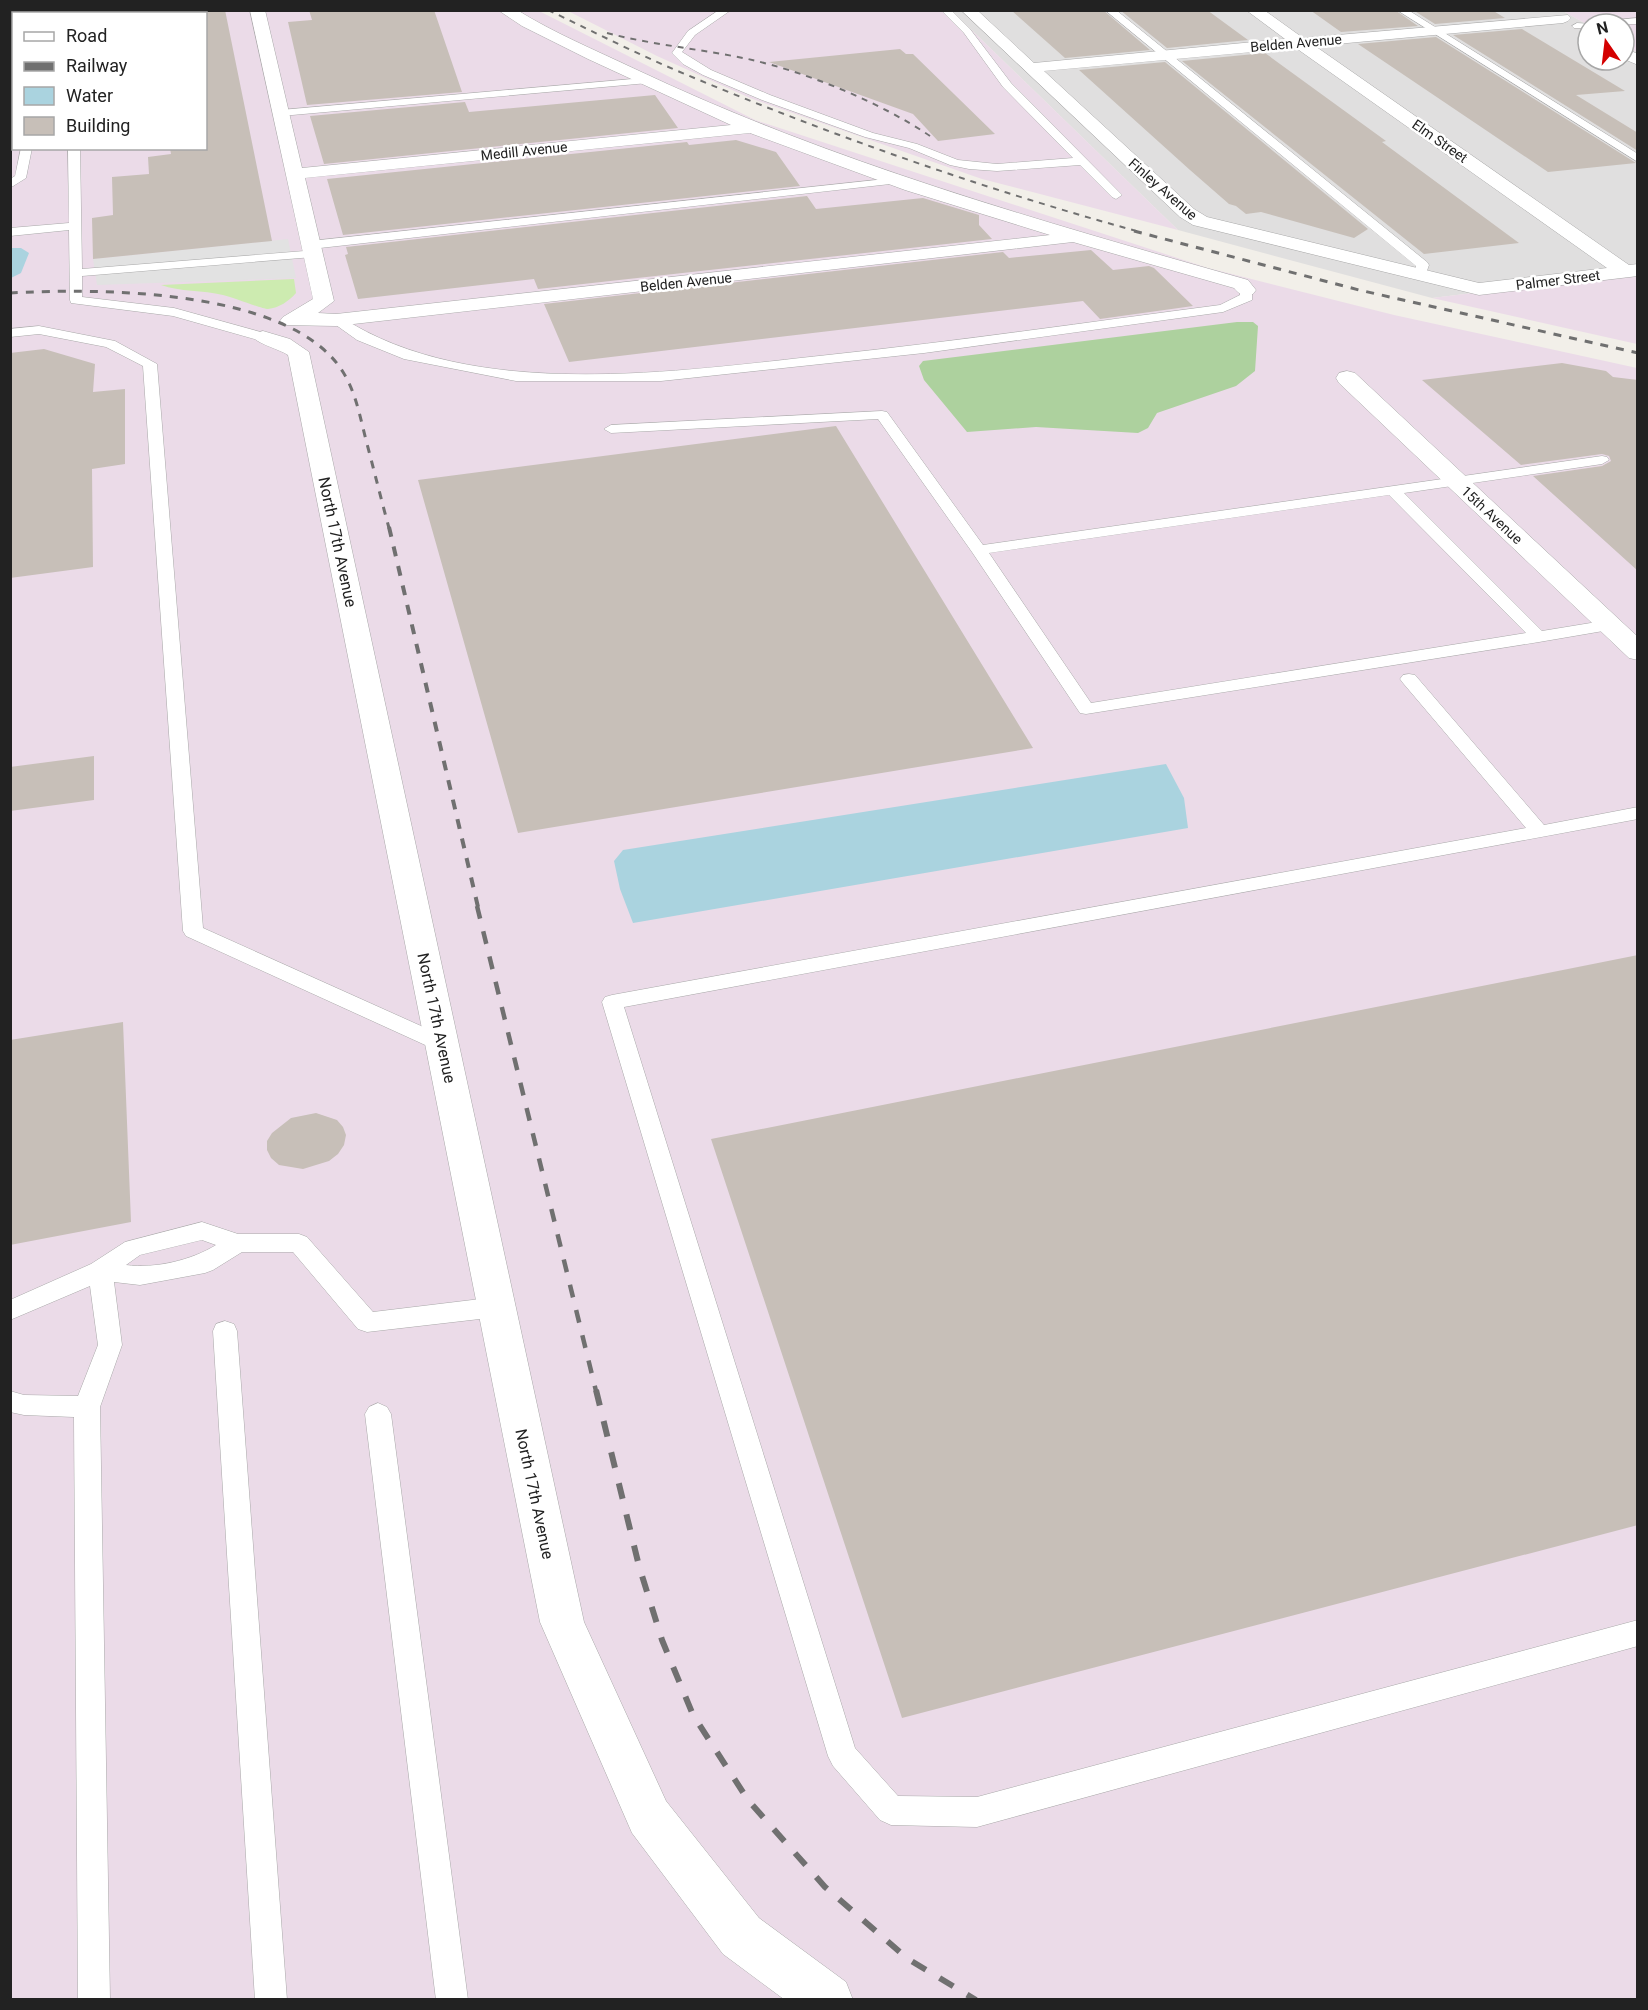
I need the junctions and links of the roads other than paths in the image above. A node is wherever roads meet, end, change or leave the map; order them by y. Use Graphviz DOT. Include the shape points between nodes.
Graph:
graph roads {
  1 [pos="257,10"];
  2 [pos="506,10"];
  3 [pos="727,10"];
  4 [pos="945,10"];
  5 [pos="968,10"];
  6 [pos="1108,10"];
  7 [pos="1252,10"];
  8 [pos="1401,10"];
  9 [pos="1556,14"];
  10 [pos="1576,24"];
  11 [pos="1433,31"];
  12 [pos="1300,43"];
  13 [pos="1164,56"];
  14 [pos="1029,68"];
  15 [pos="644,81"];
  16 [pos="281,113"];
  17 [pos="753,128"];
  18 [pos="27,150"];
  19 [pos="74,150"];
  20 [pos="1638,159"];
  21 [pos="1083,161"];
  22 [pos="295,174"];
  23 [pos="895,181"];
  24 [pos="10,185"];
  25 [pos="1116,195"];
  26 [pos="75,226"];
  27 [pos="10,232"];
  28 [pos="1076,238"];
  29 [pos="312,249"];
  30 [pos="1632,271"];
  31 [pos="76,273"];
  32 [pos="1420,276"];
  33 [pos="1479,289"];
  34 [pos="1246,290"];
  35 [pos="295,319"];
  36 [pos="336,320"];
  37 [pos="10,333"];
  38 [pos="263,337"];
  39 [pos="1347,378"];
  40 [pos="610,429"];
  41 [pos="1602,460"];
  42 [pos="1456,481"];
  43 [pos="1392,490"];
  44 [pos="979,550"];
  45 [pos="1609,625"];
  46 [pos="1539,637"];
  47 [pos="1638,652"];
  48 [pos="1408,679"];
  49 [pos="1638,813"];
  50 [pos="1539,831"];
  51 [pos="442,1044"];
  52 [pos="238,1244"];
  53 [pos="100,1270"];
  54 [pos="497,1307"];
  55 [pos="10,1311"];
  56 [pos="225,1331"];
  57 [pos="10,1401"];
  58 [pos="87,1407"];
  59 [pos="378,1414"];
  60 [pos="1638,1633"];
  61 [pos="827,1999"];
  62 [pos="94,2000"];
  63 [pos="271,2000"];
  64 [pos="452,2000"];
  1 -- 16 [label="street"];
  2 -- 15 [label="street"];
  3 -- 21 [label="lane" via="688,35 679,48 679,57 745,89 956,164 990,167"];
  4 -- 21 [label="lane" via="967,31 1007,85"];
  5 -- 14 [label="street, Finley Avenue"];
  6 -- 13 [label="lane"];
  7 -- 12 [label="street, Elm Street"];
  8 -- 11 [label="lane"];
  9 -- 10 [label="street"];
  9 -- 11 [label="street, Belden Avenue"];
  11 -- 12 [label="street, Belden Avenue"];
  11 -- 20 [label="lane"];
  12 -- 13 [label="street, Belden Avenue"];
  12 -- 30 [label="street, Elm Street"];
  13 -- 14 [label="street, Belden Avenue"];
  13 -- 32 [label="lane" via="1423,265"];
  14 -- 32 [label="street, Finley Avenue" via="1186,213 1200,221"];
  15 -- 16 [label="lane"];
  15 -- 17 [label="street"];
  16 -- 22 [label="street"];
  17 -- 22 [label="street, Medill Avenue"];
  17 -- 23 [label="street"];
  18 -- 24 [label="lane" via="20,178"];
  19 -- 26 [label="lane"];
  21 -- 25 [label="lane"];
  22 -- 29 [label="street"];
  23 -- 28 [label="street"];
  23 -- 29 [label="lane"];
  26 -- 27 [label="lane"];
  26 -- 31 [label="lane"];
  28 -- 34 [label="street" via="1241,284"];
  28 -- 36 [label="street, Belden Avenue"];
  29 -- 31 [label="lane"];
  29 -- 35 [label="street" via="324,301"];
  30 -- 33 [label="street, Palmer Street"];
  31 -- 38 [label="lane" via="76,300 174,312"];
  32 -- 33 [label="street, Finley Avenue"];
  34 -- 36 [label="lane" via="1246,297 1223,308 924,349 661,376 516,377 409,356 362,337"];
  35 -- 36 [label="street, Belden Avenue"];
  35 -- 38 [label="street"];
  37 -- 51 [label="lane" via="39,330 110,344 150,364 193,932"];
  38 -- 51 [label="street, North 17th Avenue" via="298,352"];
  39 -- 42 [label="street, 15th Avenue"];
  40 -- 44 [label="lane" via="882,415"];
  41 -- 42 [label="lane"];
  42 -- 43 [label="lane"];
  42 -- 45 [label="street, 15th Avenue"];
  43 -- 44 [label="lane"];
  43 -- 46 [label="lane"];
  44 -- 46 [label="lane" via="1086,709"];
  45 -- 46 [label="lane"];
  45 -- 47 [label="street, 15th Avenue"];
  48 -- 50 [label="lane"];
  49 -- 50 [label="lane"];
  50 -- 60 [label="lane" via="612,1002 843,1756 891,1810 977,1812"];
  51 -- 54 [label="street, North 17th Avenue"];
  52 -- 53 [label="lane" via="205,1264 140,1276"];
  52 -- 53 [label="lane" via="202,1231 133,1248"];
  52 -- 54 [label="lane" via="299,1244 367,1322"];
  53 -- 55 [label="lane"];
  53 -- 58 [label="lane" via="110,1345"];
  54 -- 61 [label="street, North 17th Avenue" via="562,1622 649,1817 741,1936"];
  56 -- 63 [label="lane"];
  57 -- 58 [label="lane"];
  58 -- 62 [label="lane"];
  59 -- 64 [label="lane"];
}
